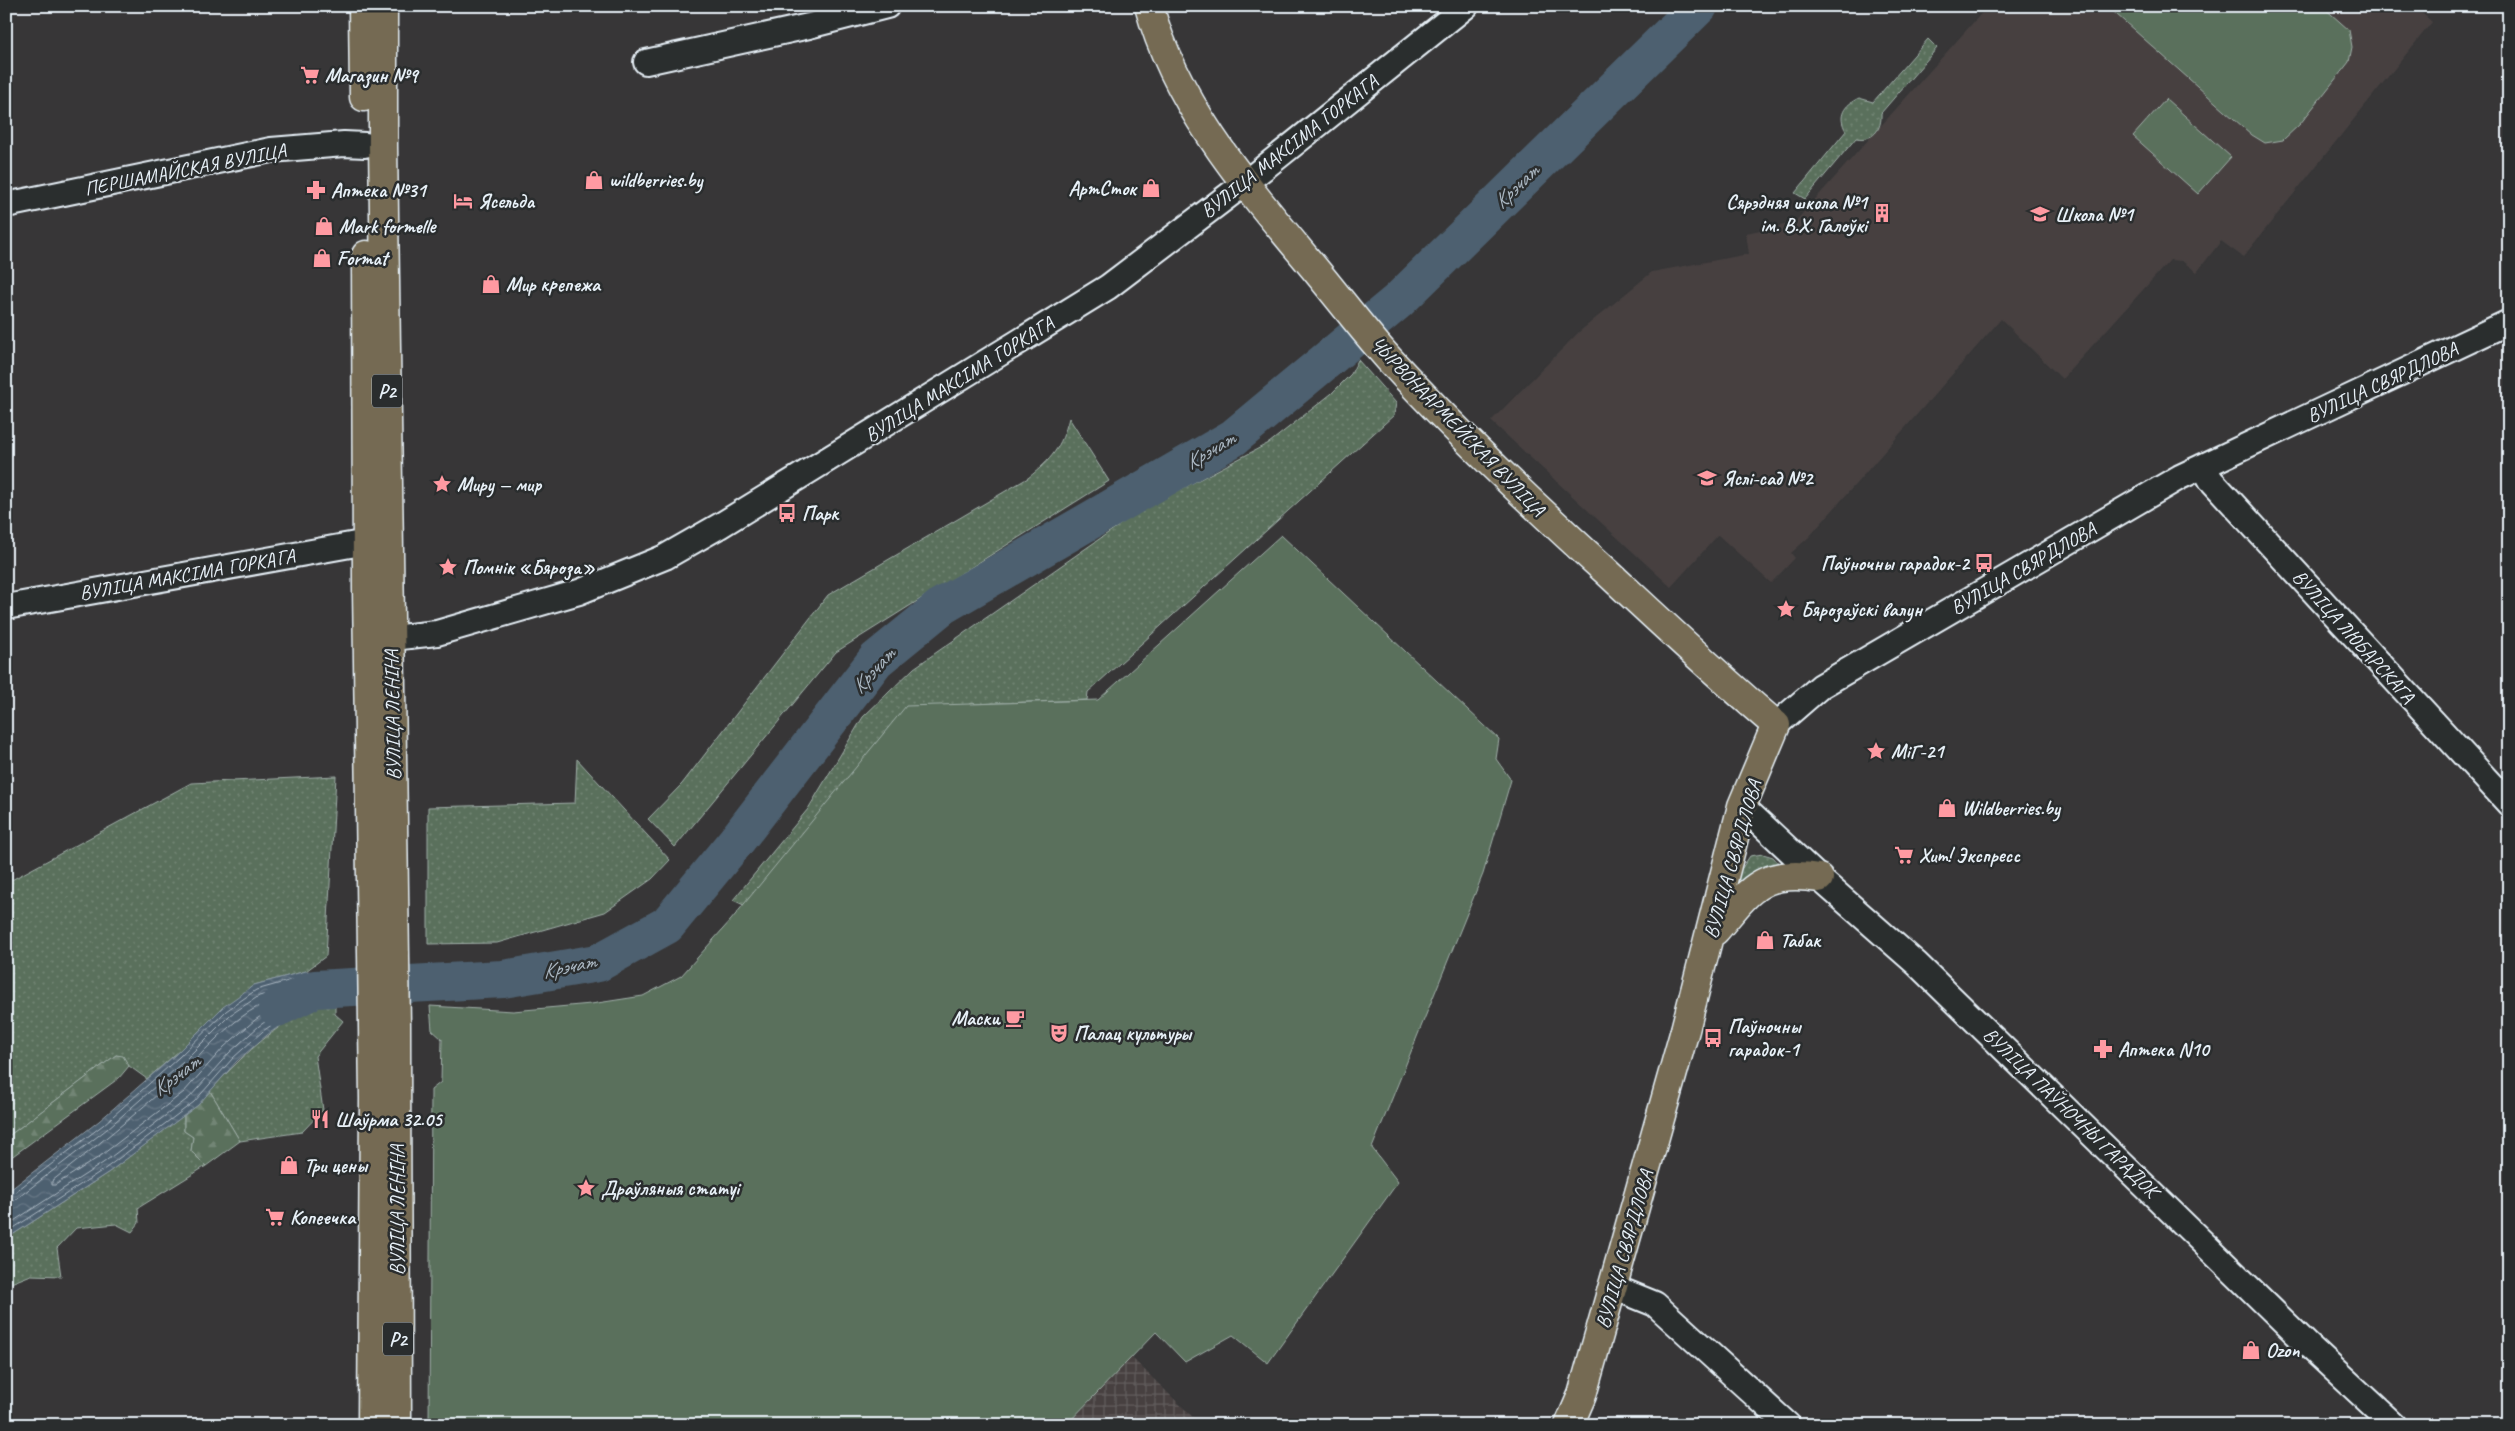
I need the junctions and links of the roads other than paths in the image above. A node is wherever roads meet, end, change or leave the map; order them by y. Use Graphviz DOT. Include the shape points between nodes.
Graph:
graph roads {
  1 [pos="363,6"];
  2 [pos="383,6"];
  3 [pos="887,6"];
  4 [pos="1149,6"];
  5 [pos="1466,6"];
  6 [pos="646,62"];
  7 [pos="374,145"];
  8 [pos="1245,183"];
  9 [pos="6,204"];
  10 [pos="2509,322"];
  11 [pos="2203,466"];
  12 [pos="378,542"];
  13 [pos="6,607"];
  14 [pos="380,638"];
  15 [pos="1776,725"];
  16 [pos="2509,804"];
  17 [pos="1742,806"];
  18 [pos="1819,878"];
  19 [pos="1709,938"];
  20 [pos="385,1025"];
  21 [pos="1613,1287"];
  22 [pos="372,1425"];
  23 [pos="397,1425"];
  24 [pos="1569,1425"];
  25 [pos="1788,1425"];
  26 [pos="2394,1425"];
  1 -- 7 [label="main road, ВУЛІЦА ЛЕНІНА / Р2"];
  2 -- 7 [label="main road, ВУЛІЦА ЛЕНІНА / Р2"];
  3 -- 6 [label="street"];
  4 -- 8 [label="main road, ЧЫРВОНААРМЕЙСКАЯ ВУЛІЦА" via="1167,62 1212,138"];
  5 -- 8 [label="street, ВУЛІЦА МАКСІМА ГОРКАГА"];
  7 -- 9 [label="street, ПЕРШАМАЙСКАЯ ВУЛІЦА" via="271,150"];
  7 -- 12 [label="main road, ВУЛІЦА ЛЕНІНА / Р2"];
  8 -- 14 [label="street, ВУЛІЦА МАКСІМА ГОРКАГА" via="1108,287 665,557 579,592 512,612 436,633"];
  8 -- 15 [label="main road, ЧЫРВОНААРМЕЙСКАЯ ВУЛІЦА" via="1388,358 1464,437 1720,678"];
  10 -- 11 [label="street, ВУЛІЦА СВЯРДЛОВА"];
  11 -- 15 [label="street, ВУЛІЦА СВЯРДЛОВА" via="1821,686"];
  11 -- 16 [label="street, ВУЛІЦА ЛЮБАРСКАГА" via="2218,487"];
  12 -- 13 [label="street, ВУЛІЦА МАКСІМА ГОРКАГА"];
  12 -- 14 [label="main road, ВУЛІЦА ЛЕНІНА / Р2"];
  14 -- 20 [label="main road, ВУЛІЦА ЛЕНІНА / Р2"];
  15 -- 17 [label="main road, ВУЛІЦА СВЯРДЛОВА"];
  17 -- 18 [label="street, ВУЛІЦА ПАЎНОЧНЫ ГАРАДОК"];
  17 -- 19 [label="main road, ВУЛІЦА СВЯРДЛОВА"];
  18 -- 19 [label="main road" via="1795,874 1767,879 1744,897"];
  18 -- 26 [label="street, ВУЛІЦА ПАЎНОЧНЫ ГАРАДОК" via="1917,964"];
  19 -- 21 [label="main road, ВУЛІЦА СВЯРДЛОВА"];
  20 -- 22 [label="main road, ВУЛІЦА ЛЕНІНА / Р2"];
  20 -- 23 [label="main road, ВУЛІЦА ЛЕНІНА / Р2"];
  21 -- 24 [label="main road, ВУЛІЦА СВЯРДЛОВА" via="1582,1395"];
  21 -- 25 [label="street" via="1655,1304"];
}
